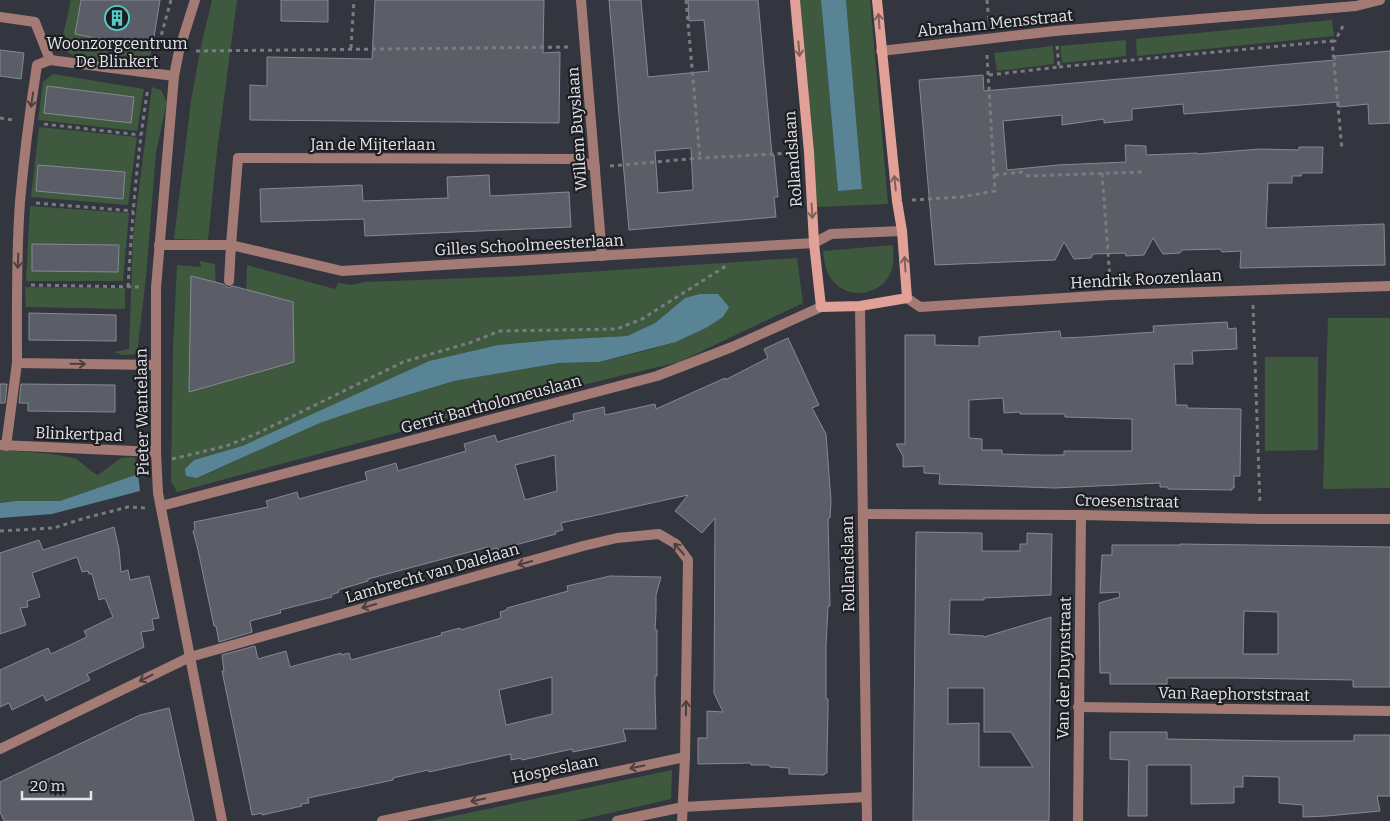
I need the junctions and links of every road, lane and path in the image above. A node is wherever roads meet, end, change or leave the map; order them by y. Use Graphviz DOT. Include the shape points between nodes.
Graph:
graph roads {
  1 [pos="171,0"];
  2 [pos="195,0"];
  3 [pos="354,0"];
  4 [pos="581,0"];
  5 [pos="686,0"];
  6 [pos="795,0"];
  7 [pos="877,0"];
  8 [pos="988,0"];
  9 [pos="1380,0"];
  10 [pos="0,17"];
  11 [pos="1055,31"];
  12 [pos="988,39"];
  13 [pos="585,46"];
  14 [pos="351,48"];
  15 [pos="179,51"];
  16 [pos="881,51"];
  17 [pos="50,60"];
  18 [pos="1059,67"];
  19 [pos="150,74"];
  20 [pos="989,75"];
  21 [pos="174,76"];
  22 [pos="0,118"];
  23 [pos="29,122"];
  24 [pos="140,135"];
  25 [pos="1342,150"];
  26 [pos="809,152"];
  27 [pos="700,158"];
  28 [pos="595,167"];
  29 [pos="1142,172"];
  30 [pos="1102,173"];
  31 [pos="995,175"];
  32 [pos="897,201"];
  33 [pos="20,202"];
  34 [pos="133,212"];
  35 [pos="902,231"];
  36 [pos="814,244"];
  37 [pos="159,245"];
  38 [pos="231,245"];
  39 [pos="753,247"];
  40 [pos="602,256"];
  41 [pos="229,281"];
  42 [pos="17,285"];
  43 [pos="128,286"];
  44 [pos="1390,286"];
  45 [pos="156,288"];
  46 [pos="1253,290"];
  47 [pos="1111,295"];
  48 [pos="907,298"];
  49 [pos="860,306"];
  50 [pos="821,307"];
  51 [pos="17,363"];
  52 [pos="156,364"];
  53 [pos="3,446"];
  54 [pos="156,452"];
  55 [pos="157,463"];
  56 [pos="160,506"];
  57 [pos="863,514"];
  58 [pos="1081,515"];
  59 [pos="1390,519"];
  60 [pos="1261,520"];
  61 [pos="0,531"];
  62 [pos="190,656"];
  63 [pos="1078,707"];
  64 [pos="1390,711"];
  65 [pos="0,749"];
  66 [pos="685,757"];
  67 [pos="866,797"];
  68 [pos="683,807"];
  69 [pos="222,821"];
  70 [pos="382,821"];
  71 [pos="617,821"];
  72 [pos="682,821"];
  73 [pos="867,821"];
  74 [pos="1078,821"];
  1 -- 19 [label="path"];
  2 -- 15 [label="street, Pieter Wantelaan"];
  3 -- 14 [label="path"];
  4 -- 13 [label="street, Willem Buyslaan"];
  5 -- 27 [label="path"];
  6 -- 26 [label="street, Rollandslaan, one-way"];
  16 -- 7 [label="street, one-way"];
  8 -- 12 [label="path"];
  9 -- 11 [label="street, Abraham Mensstraat" via="1356,6"];
  10 -- 17 [label="street" via="35,22"];
  11 -- 12 [label="street, Abraham Mensstraat"];
  11 -- 18 [label="path"];
  12 -- 16 [label="street, Abraham Mensstraat"];
  12 -- 20 [label="path"];
  13 -- 14 [label="path"];
  13 -- 28 [label="street, Willem Buyslaan"];
  14 -- 15 [label="path"];
  15 -- 21 [label="street, Pieter Wantelaan"];
  32 -- 16 [label="street, one-way"];
  17 -- 19 [label="street"];
  17 -- 23 [label="street, one-way" via="37,65"];
  18 -- 20 [label="path"];
  18 -- 25 [label="path" via="1332,41"];
  19 -- 21 [label="street"];
  19 -- 24 [label="path"];
  20 -- 31 [label="path"];
  21 -- 37 [label="street, Pieter Wantelaan"];
  22 -- 23 [label="path"];
  23 -- 24 [label="path"];
  23 -- 33 [label="street"];
  24 -- 34 [label="path"];
  26 -- 27 [label="path"];
  26 -- 36 [label="street, Rollandslaan, one-way"];
  27 -- 28 [label="path"];
  28 -- 38 [label="street, Jan de Mijterlaan" via="576,159 238,158"];
  28 -- 40 [label="street, Willem Buyslaan"];
  29 -- 30 [label="path"];
  30 -- 31 [label="path" via="1028,176 1021,172"];
  30 -- 47 [label="path"];
  31 -- 32 [label="path" via="996,191"];
  32 -- 35 [label="street"];
  33 -- 34 [label="path"];
  33 -- 42 [label="street, one-way"];
  34 -- 43 [label="path"];
  35 -- 36 [label="street, Gilles Schoolmeesterlaan" via="831,234"];
  48 -- 35 [label="street, one-way"];
  36 -- 39 [label="street, Gilles Schoolmeesterlaan"];
  36 -- 50 [label="street, Rollandslaan"];
  37 -- 38 [label="street, Gilles Schoolmeesterlaan"];
  37 -- 45 [label="street, Pieter Wantelaan"];
  38 -- 40 [label="street, Gilles Schoolmeesterlaan" via="342,271"];
  38 -- 41 [label="street"];
  39 -- 40 [label="street, Gilles Schoolmeesterlaan"];
  39 -- 55 [label="path" via="642,319 617,329 500,331 403,362 226,446"];
  42 -- 43 [label="path"];
  42 -- 51 [label="street"];
  43 -- 45 [label="path"];
  44 -- 46 [label="street, Hendrik Roozenlaan"];
  45 -- 52 [label="street, Pieter Wantelaan"];
  46 -- 47 [label="street, Hendrik Roozenlaan"];
  46 -- 60 [label="path"];
  47 -- 48 [label="street, Hendrik Roozenlaan" via="920,307"];
  48 -- 49 [label="street"];
  49 -- 50 [label="street"];
  49 -- 57 [label="street, Rollandslaan"];
  50 -- 56 [label="street, Gerrit Bartholomeuslaan" via="732,347 656,376"];
  51 -- 52 [label="street, one-way"];
  51 -- 53 [label="street"];
  52 -- 54 [label="street, Pieter Wantelaan"];
  53 -- 54 [label="street, Blinkertpad"];
  54 -- 55 [label="street, Pieter Wantelaan"];
  55 -- 56 [label="street, Pieter Wantelaan"];
  56 -- 61 [label="path" via="128,507 54,528"];
  56 -- 62 [label="street, Pieter Wantelaan"];
  57 -- 58 [label="street, Croesenstraat"];
  57 -- 67 [label="street, Rollandslaan"];
  58 -- 60 [label="street, Croesenstraat"];
  58 -- 63 [label="street, Van der Duynstraat"];
  59 -- 60 [label="street, Croesenstraat"];
  62 -- 65 [label="street, Lambrecht van Dalelaan, one-way"];
  66 -- 62 [label="street, Lambrecht van Dalelaan, one-way" via="688,560 676,544 659,534 617,538 583,546"];
  62 -- 69 [label="street, Pieter Wantelaan"];
  63 -- 64 [label="street, Van Raephorststraat"];
  63 -- 74 [label="street, Van der Duynstraat"];
  66 -- 68 [label="street"];
  66 -- 70 [label="street, Hospeslaan, one-way"];
  67 -- 68 [label="street"];
  67 -- 73 [label="street, Rollandslaan"];
  68 -- 71 [label="street"];
  68 -- 72 [label="street"];
}
